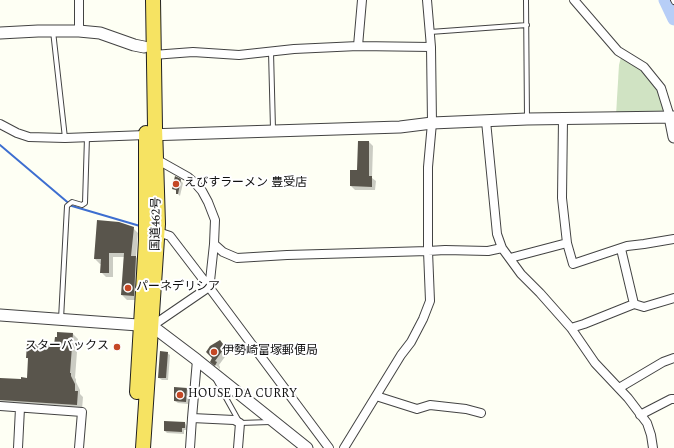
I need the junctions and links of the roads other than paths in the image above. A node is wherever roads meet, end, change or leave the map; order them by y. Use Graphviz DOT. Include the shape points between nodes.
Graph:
graph roads {
  1 [pos="79,0"];
  2 [pos="143,0"];
  3 [pos="153,0"];
  4 [pos="362,0"];
  5 [pos="427,0"];
  6 [pos="526,0"];
  7 [pos="574,0"];
  8 [pos="527,25"];
  9 [pos="52,31"];
  10 [pos="79,31"];
  11 [pos="430,32"];
  12 [pos="0,33"];
  13 [pos="358,46"];
  14 [pos="431,46"];
  15 [pos="149,51"];
  16 [pos="270,52"];
  17 [pos="672,117"];
  18 [pos="527,119"];
  19 [pos="563,119"];
  20 [pos="486,121"];
  21 [pos="432,123"];
  22 [pos="0,124"];
  23 [pos="274,131"];
  24 [pos="150,135"];
  25 [pos="87,137"];
  26 [pos="65,138"];
  27 [pos="674,138"];
  28 [pos="156,159"];
  29 [pos="158,232"];
  30 [pos="674,239"];
  31 [pos="567,243"];
  32 [pos="214,244"];
  33 [pos="502,248"];
  34 [pos="620,249"];
  35 [pos="428,251"];
  36 [pos="510,258"];
  37 [pos="207,288"];
  38 [pos="674,298"];
  39 [pos="634,304"];
  40 [pos="0,315"];
  41 [pos="61,319"];
  42 [pos="146,325"];
  43 [pos="571,328"];
  44 [pos="674,358"];
  45 [pos="197,360"];
  46 [pos="215,375"];
  47 [pos="619,388"];
  48 [pos="376,396"];
  49 [pos="674,399"];
  50 [pos="0,406"];
  51 [pos="20,408"];
  52 [pos="481,413"];
  53 [pos="640,414"];
  54 [pos="192,418"];
  55 [pos="274,422"];
  56 [pos="240,423"];
  57 [pos="18,448"];
  58 [pos="79,448"];
  59 [pos="134,448"];
  60 [pos="143,448"];
  61 [pos="190,448"];
  62 [pos="238,448"];
  63 [pos="307,448"];
  64 [pos="329,448"];
  65 [pos="344,448"];
  66 [pos="652,448"];
  1 -- 10 [label="street"];
  2 -- 15 [label="highway, 国道462号"];
  3 -- 15 [label="highway, 国道462号"];
  4 -- 13 [label="street"];
  5 -- 11 [label="street"];
  6 -- 8 [label="lane"];
  7 -- 17 [label="street" via="618,51 644,66 661,88"];
  8 -- 11 [label="lane"];
  8 -- 18 [label="lane"];
  9 -- 10 [label="street"];
  9 -- 12 [label="street"];
  9 -- 26 [label="lane"];
  10 -- 15 [label="street" via="100,33"];
  11 -- 14 [label="street"];
  13 -- 14 [label="street"];
  13 -- 16 [label="street"];
  14 -- 21 [label="street"];
  15 -- 16 [label="street" via="239,55"];
  15 -- 24 [label="highway, 国道462号"];
  16 -- 23 [label="lane"];
  17 -- 19 [label="street"];
  17 -- 27 [label="street"];
  18 -- 19 [label="street"];
  18 -- 20 [label="street"];
  19 -- 31 [label="street" via="562,198"];
  20 -- 21 [label="street"];
  20 -- 33 [label="street" via="497,234"];
  21 -- 23 [label="street" via="400,127"];
  21 -- 35 [label="street" via="428,167"];
  22 -- 26 [label="street" via="29,137"];
  23 -- 24 [label="street"];
  24 -- 25 [label="street"];
  24 -- 28 [label="highway, 国道462号"];
  24 -- 42 [label="highway, 国道462号"];
  25 -- 26 [label="street"];
  25 -- 41 [label="lane" via="85,203 82,205 72,202 67,206"];
  28 -- 29 [label="highway, 国道462号"];
  28 -- 32 [label="street" via="188,177 202,191 215,220"];
  29 -- 37 [label="street" via="170,236"];
  29 -- 42 [label="highway, 国道462号"];
  30 -- 34 [label="street"];
  31 -- 34 [label="street" via="573,264"];
  31 -- 36 [label="street"];
  32 -- 35 [label="street" via="223,252 238,258"];
  32 -- 37 [label="street"];
  33 -- 35 [label="street" via="488,251"];
  33 -- 36 [label="street"];
  34 -- 39 [label="street"];
  35 -- 48 [label="street" via="430,301 411,342"];
  36 -- 43 [label="street" via="521,274"];
  37 -- 42 [label="street"];
  37 -- 64 [label="street"];
  38 -- 39 [label="street" via="644,307"];
  39 -- 43 [label="street"];
  40 -- 41 [label="street"];
  41 -- 42 [label="street"];
  42 -- 45 [label="street"];
  42 -- 59 [label="highway, 国道462号"];
  42 -- 60 [label="highway, 国道462号"];
  43 -- 47 [label="street" via="595,363"];
  44 -- 47 [label="street"];
  45 -- 46 [label="street"];
  45 -- 54 [label="street"];
  46 -- 55 [label="street"];
  46 -- 56 [label="lane" via="216,382"];
  47 -- 53 [label="street"];
  48 -- 52 [label="street" via="417,409 430,405"];
  48 -- 65 [label="street"];
  49 -- 53 [label="street"];
  50 -- 51 [label="street"];
  51 -- 57 [label="street"];
  51 -- 58 [label="street" via="82,412"];
  53 -- 66 [label="street" via="647,423"];
  54 -- 56 [label="street" via="234,420"];
  54 -- 61 [label="street"];
  55 -- 56 [label="lane"];
  55 -- 63 [label="street"];
  56 -- 62 [label="street"];
}
